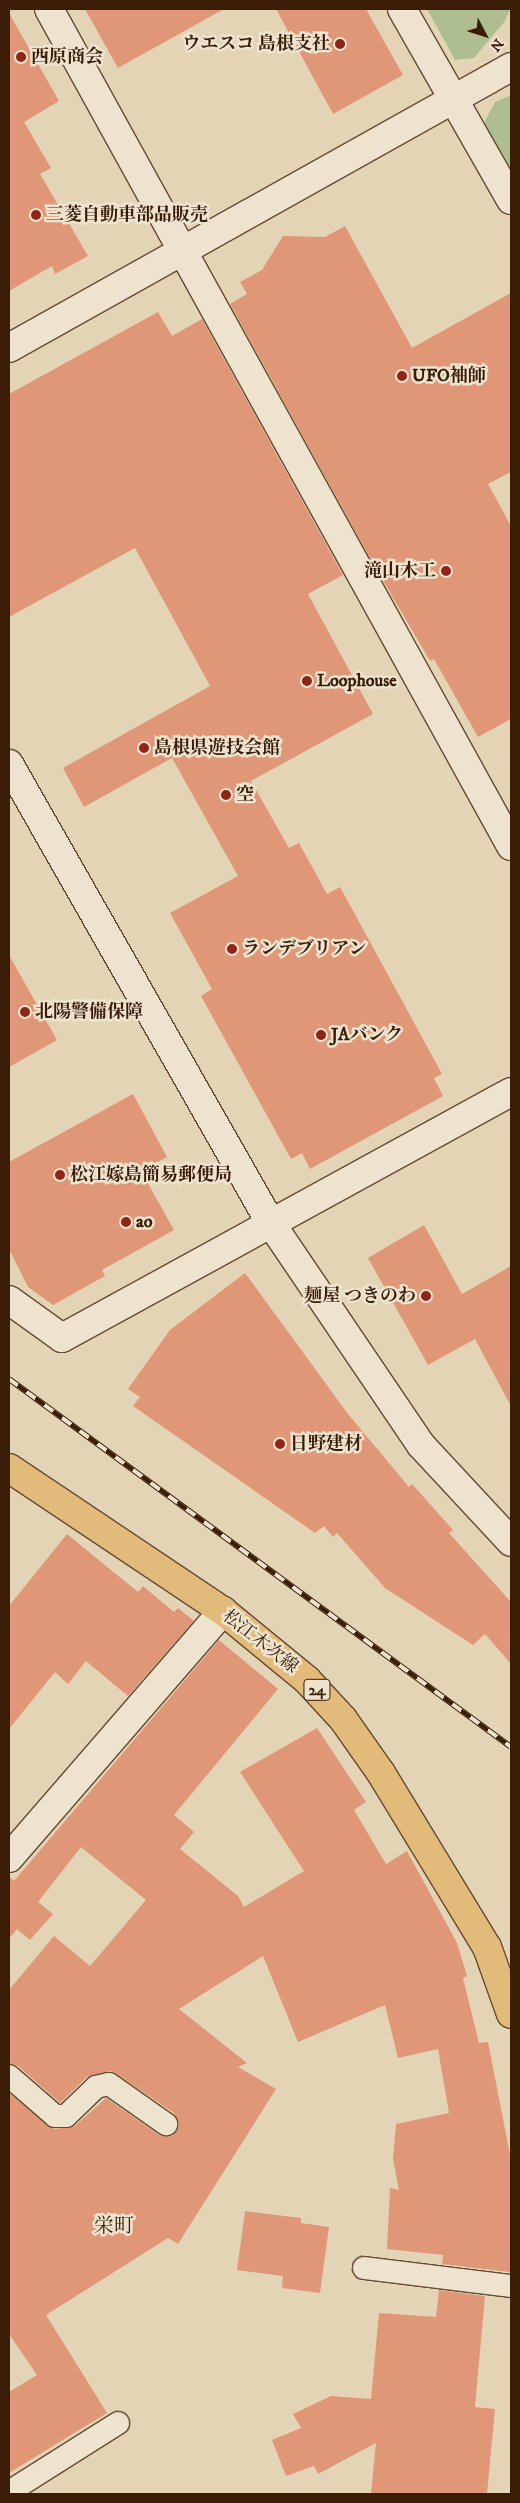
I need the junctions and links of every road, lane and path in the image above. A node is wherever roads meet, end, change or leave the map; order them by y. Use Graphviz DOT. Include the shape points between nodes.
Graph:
graph roads {
  1 [pos="49,9"];
  2 [pos="402,9"];
  3 [pos="511,67"];
  4 [pos="454,102"];
  5 [pos="511,200"];
  6 [pos="185,251"];
  7 [pos="9,348"];
  8 [pos="9,764"];
  9 [pos="511,846"];
  10 [pos="511,1092"];
  11 [pos="270,1222"];
  12 [pos="9,1300"];
  13 [pos="9,1468"];
  14 [pos="511,1542"];
  15 [pos="223,1612"];
  16 [pos="9,1858"];
  17 [pos="511,2014"];
  18 [pos="9,2076"];
  19 [pos="166,2124"];
  20 [pos="364,2268"];
  21 [pos="511,2286"];
  22 [pos="118,2423"];
  23 [pos="9,2492"];
  1 -- 6 [label="street"];
  2 -- 4 [label="street"];
  3 -- 4 [label="street"];
  4 -- 5 [label="street"];
  4 -- 6 [label="street"];
  6 -- 7 [label="street"];
  6 -- 9 [label="street"];
  8 -- 11 [label="street"];
  10 -- 11 [label="street"];
  11 -- 12 [label="street" via="62,1338"];
  11 -- 14 [label="street" via="420,1445"];
  13 -- 15 [label="main road, 松江木次線 / 24"];
  15 -- 16 [label="street"];
  15 -- 17 [label="main road, 松江木次線 / 24" via="307,1680 343,1719 381,1773 487,1947"];
  18 -- 19 [label="lane" via="55,2116 66,2116 96,2087 109,2084"];
  20 -- 21 [label="lane"];
  22 -- 23 [label="lane"];
}
